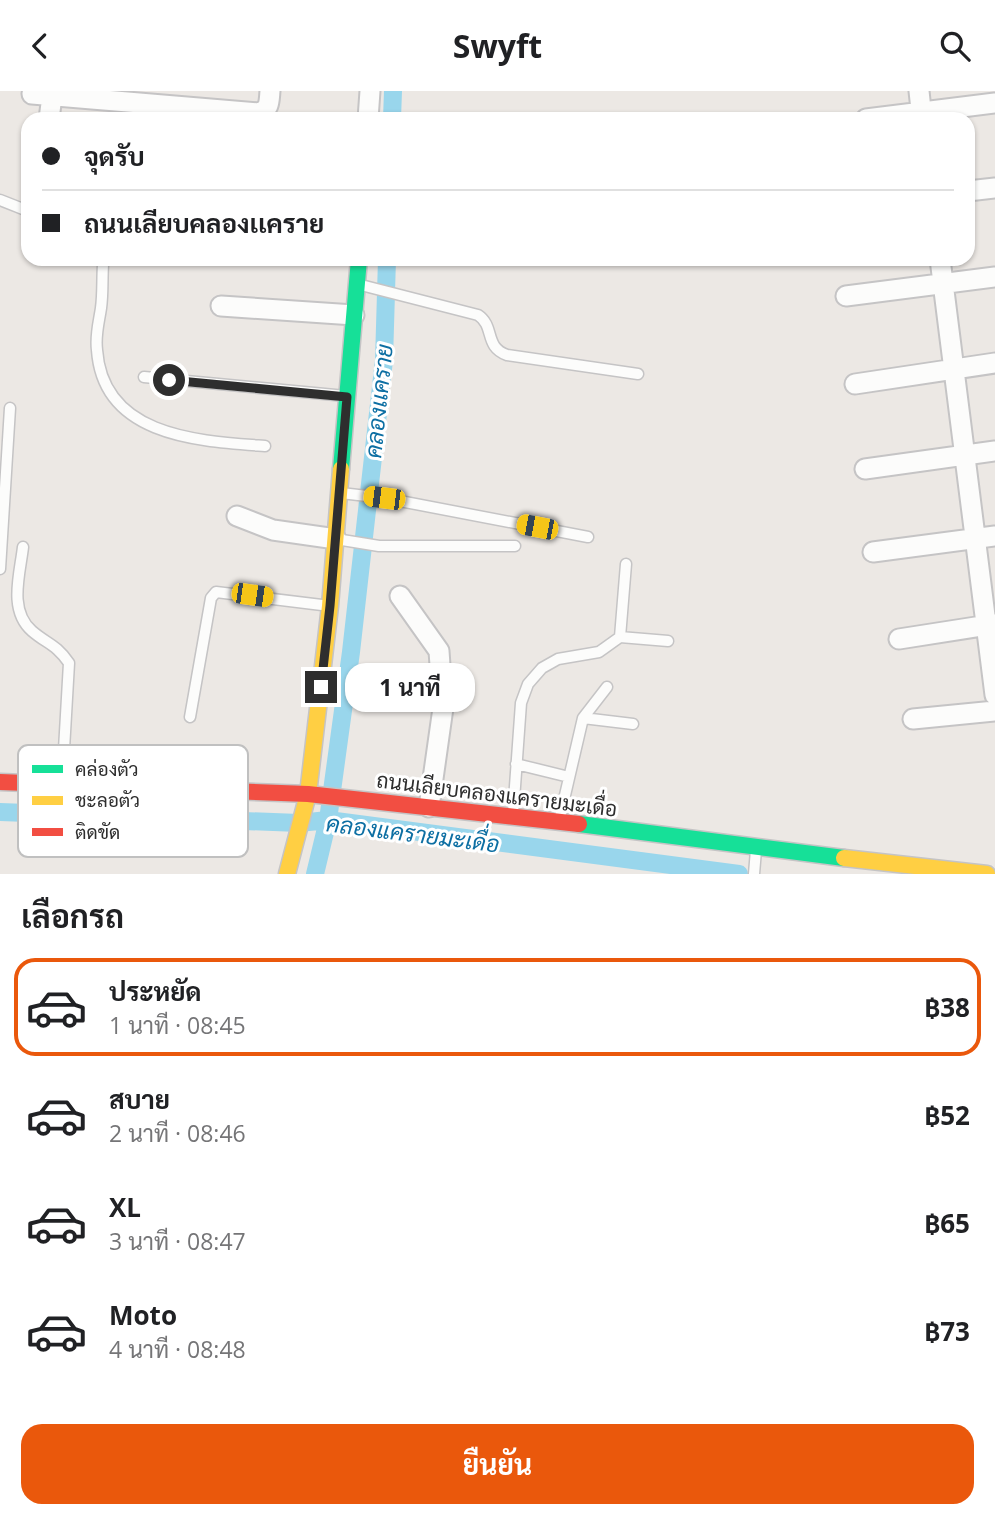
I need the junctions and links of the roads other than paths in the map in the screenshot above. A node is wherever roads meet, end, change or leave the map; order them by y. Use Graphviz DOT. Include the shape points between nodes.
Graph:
graph roads {
  1 [pos="270,91"];
  2 [pos="370,91"];
  3 [pos="919,91"];
  4 [pos="32,94"];
  5 [pos="52,96"];
  6 [pos="995,103"];
  7 [pos="51,112"];
  8 [pos="247,112"];
  9 [pos="262,112"];
  10 [pos="368,112"];
  11 [pos="922,112"];
  12 [pos="940,112"];
  13 [pos="995,188"];
  14 [pos="975,190"];
  15 [pos="0,200"];
  16 [pos="21,208"];
  17 [pos="103,266"];
  18 [pos="358,266"];
  19 [pos="941,266"];
  20 [pos="995,277"];
  21 [pos="943,283"];
  22 [pos="356,284"];
  23 [pos="846,296"];
  24 [pos="221,306"];
  25 [pos="354,314"];
  26 [pos="995,363"];
  27 [pos="954,371"];
  28 [pos="638,374"];
  29 [pos="144,377"];
  30 [pos="855,384"];
  31 [pos="347,397"];
  32 [pos="10,408"];
  33 [pos="265,446"];
  34 [pos="995,451"];
  35 [pos="965,456"];
  36 [pos="865,469"];
  37 [pos="339,492"];
  38 [pos="237,516"];
  39 [pos="589,537"];
  40 [pos="985,538"];
  41 [pos="336,539"];
  42 [pos="515,545"];
  43 [pos="23,547"];
  44 [pos="873,552"];
  45 [pos="626,564"];
  46 [pos="0,569"];
  47 [pos="400,596"];
  48 [pos="330,606"];
  49 [pos="991,625"];
  50 [pos="620,637"];
  51 [pos="899,639"];
  52 [pos="668,641"];
  53 [pos="607,687"];
  54 [pos="995,695"];
  55 [pos="995,711"];
  56 [pos="190,717"];
  57 [pos="583,718"];
  58 [pos="913,719"];
  59 [pos="633,724"];
  60 [pos="64,745"];
  61 [pos="516,764"];
  62 [pos="569,777"];
  63 [pos="0,782"];
  64 [pos="18,783"];
  65 [pos="248,792"];
  66 [pos="316,795"];
  67 [pos="429,807"];
  68 [pos="512,816"];
  69 [pos="559,821"];
  70 [pos="757,848"];
  71 [pos="755,871"];
  72 [pos="287,874"];
  73 [pos="987,874"];
  1 -- 9 [label="street" via="269,106"];
  2 -- 10 [label="street"];
  3 -- 11 [label="street"];
  4 -- 5 [label="street"];
  5 -- 7 [label="street"];
  5 -- 8 [label="street"];
  6 -- 12 [label="street"];
  13 -- 14 [label="street"];
  15 -- 16 [label="lane"];
  17 -- 33 [label="lane" via="97,354 103,379 115,398 160,431 192,440"];
  18 -- 22 [label="street"];
  19 -- 21 [label="street"];
  20 -- 21 [label="street"];
  21 -- 23 [label="street"];
  21 -- 27 [label="street"];
  22 -- 25 [label="street"];
  22 -- 28 [label="lane" via="478,314 493,345 507,355"];
  24 -- 25 [label="street"];
  25 -- 31 [label="street"];
  26 -- 27 [label="street"];
  27 -- 30 [label="street"];
  27 -- 35 [label="street"];
  29 -- 31 [label="lane"];
  31 -- 37 [label="street"];
  32 -- 46 [label="lane"];
  34 -- 35 [label="street"];
  35 -- 36 [label="street"];
  35 -- 40 [label="street"];
  37 -- 39 [label="lane"];
  37 -- 41 [label="street"];
  38 -- 41 [label="street" via="272,530"];
  40 -- 44 [label="street"];
  40 -- 49 [label="street"];
  41 -- 42 [label="lane" via="379,545"];
  41 -- 48 [label="street"];
  43 -- 60 [label="lane" via="17,602 22,619 69,663"];
  45 -- 50 [label="lane"];
  47 -- 67 [label="street" via="440,658 443,708"];
  48 -- 56 [label="lane" via="216,591"];
  48 -- 66 [label="street"];
  49 -- 51 [label="street"];
  49 -- 54 [label="street"];
  50 -- 52 [label="lane"];
  50 -- 61 [label="lane" via="599,652 558,659 532,678 521,703"];
  53 -- 57 [label="lane"];
  55 -- 58 [label="street"];
  57 -- 59 [label="lane"];
  57 -- 62 [label="lane"];
  61 -- 62 [label="lane"];
  61 -- 68 [label="lane"];
  62 -- 69 [label="lane"];
  63 -- 64 [label="street, ถนนเลียบคลองแครายมะเดื่อ"];
  65 -- 66 [label="street, ถนนเลียบคลองแครายมะเดื่อ"];
  66 -- 67 [label="street, ถนนเลียบคลองแครายมะเดื่อ"];
  66 -- 72 [label="street" via="301,819"];
  67 -- 68 [label="street, ถนนเลียบคลองแครายมะเดื่อ"];
  68 -- 69 [label="street, ถนนเลียบคลองแครายมะเดื่อ"];
  69 -- 70 [label="street, ถนนเลียบคลองแครายมะเดื่อ"];
  70 -- 71 [label="lane"];
  70 -- 73 [label="street, ถนนเลียบคลองแครายมะเดื่อ"];
}
